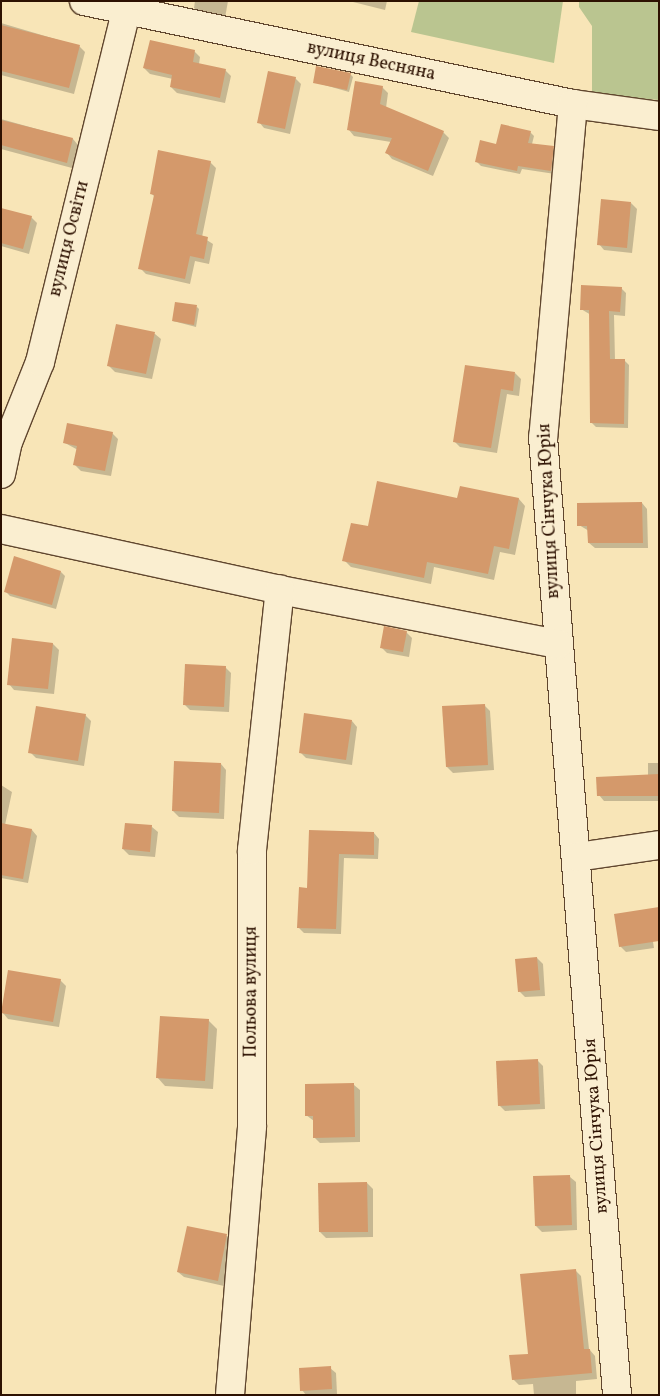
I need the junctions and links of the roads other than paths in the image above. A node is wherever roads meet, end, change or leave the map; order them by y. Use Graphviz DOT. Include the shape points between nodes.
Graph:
graph roads {
  1 [pos="84,1"];
  2 [pos="127,6"];
  3 [pos="573,104"];
  4 [pos="659,116"];
  5 [pos="5,441"];
  6 [pos="1,474"];
  7 [pos="1,529"];
  8 [pos="280,590"];
  9 [pos="558,644"];
  10 [pos="659,845"];
  11 [pos="577,858"];
  12 [pos="230,1395"];
  13 [pos="617,1395"];
  1 -- 2 [label="street, вулиця Весняна"];
  2 -- 3 [label="street, вулиця Весняна"];
  2 -- 5 [label="street, вулиця Освіти" via="40,362"];
  3 -- 4 [label="street, вулиця Весняна"];
  3 -- 9 [label="street, вулиця Сінчука Юрія" via="543,437"];
  5 -- 6 [label="street, вулиця Освіти"];
  7 -- 8 [label="street"];
  8 -- 9 [label="street"];
  8 -- 12 [label="street, Польова вулиця" via="252,850 252,1126"];
  9 -- 11 [label="street, вулиця Сінчука Юрія"];
  10 -- 11 [label="street"];
  11 -- 13 [label="street, вулиця Сінчука Юрія"];
}
